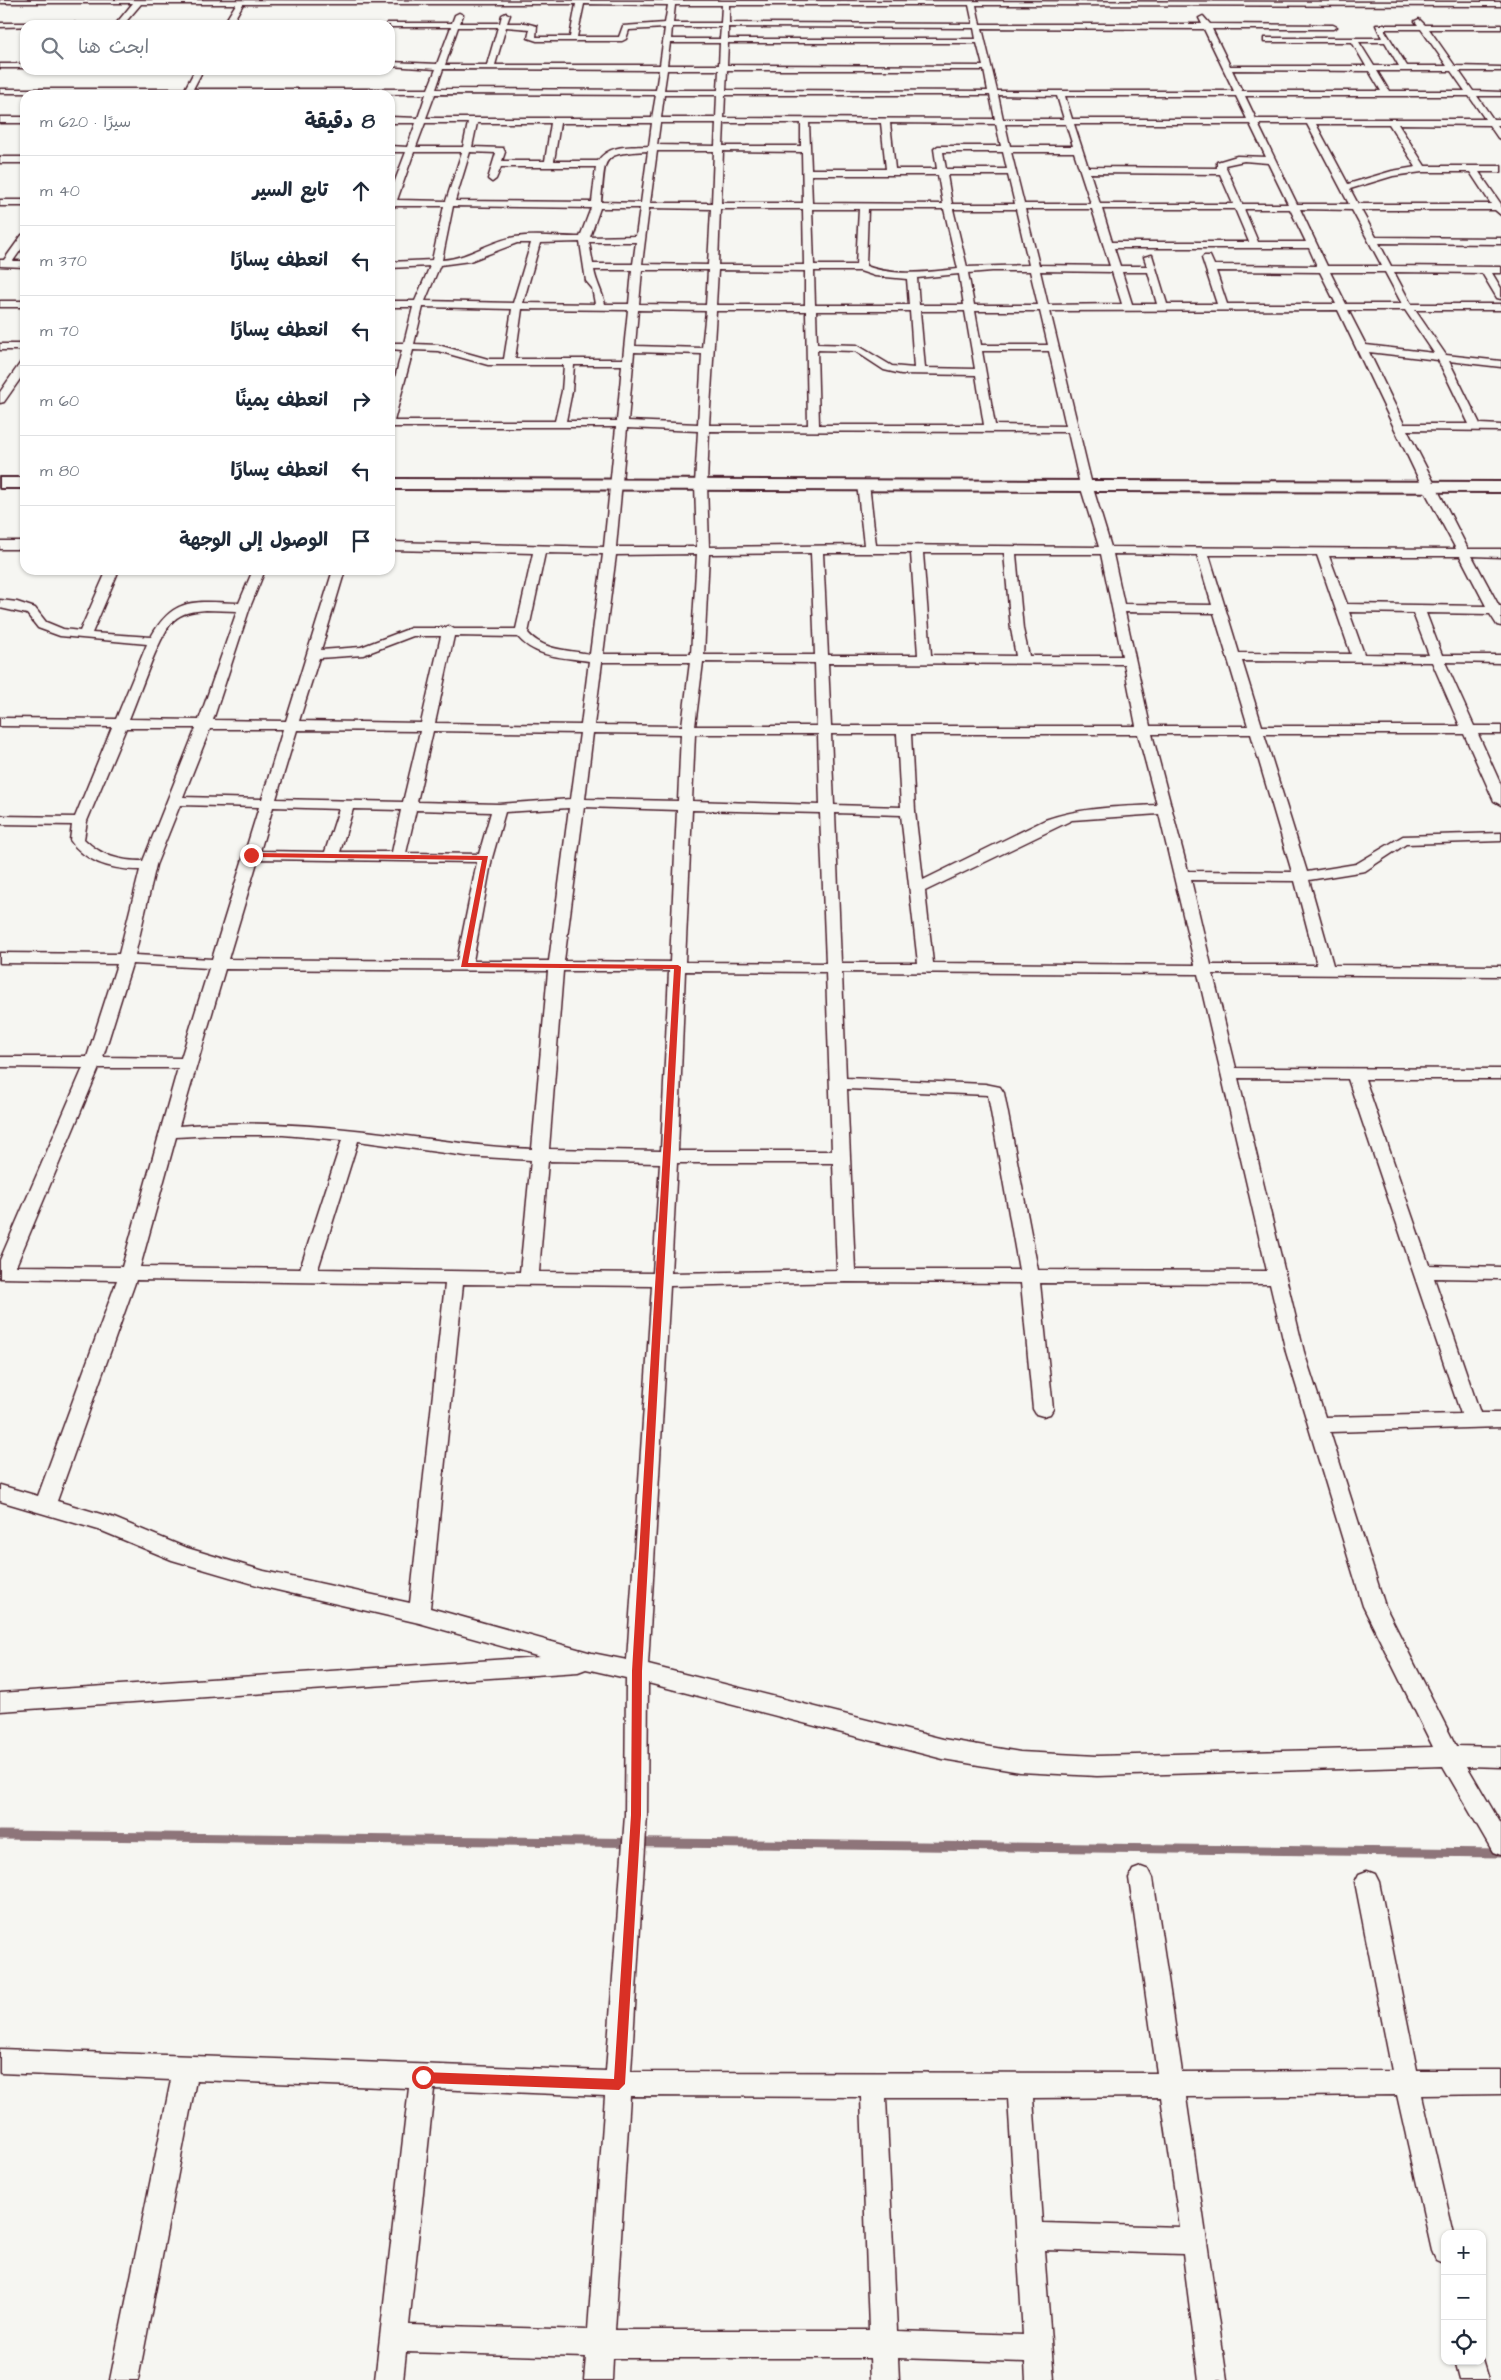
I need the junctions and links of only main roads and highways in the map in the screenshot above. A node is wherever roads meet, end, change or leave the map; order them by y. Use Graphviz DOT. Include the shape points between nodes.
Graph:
graph roads {
  1 [pos="0,483"];
  2 [pos="20,483"];
  3 [pos="395,484"];
  4 [pos="1501,487"];
  1 -- 2 [label="main road"];
  3 -- 4 [label="main road"];
}
